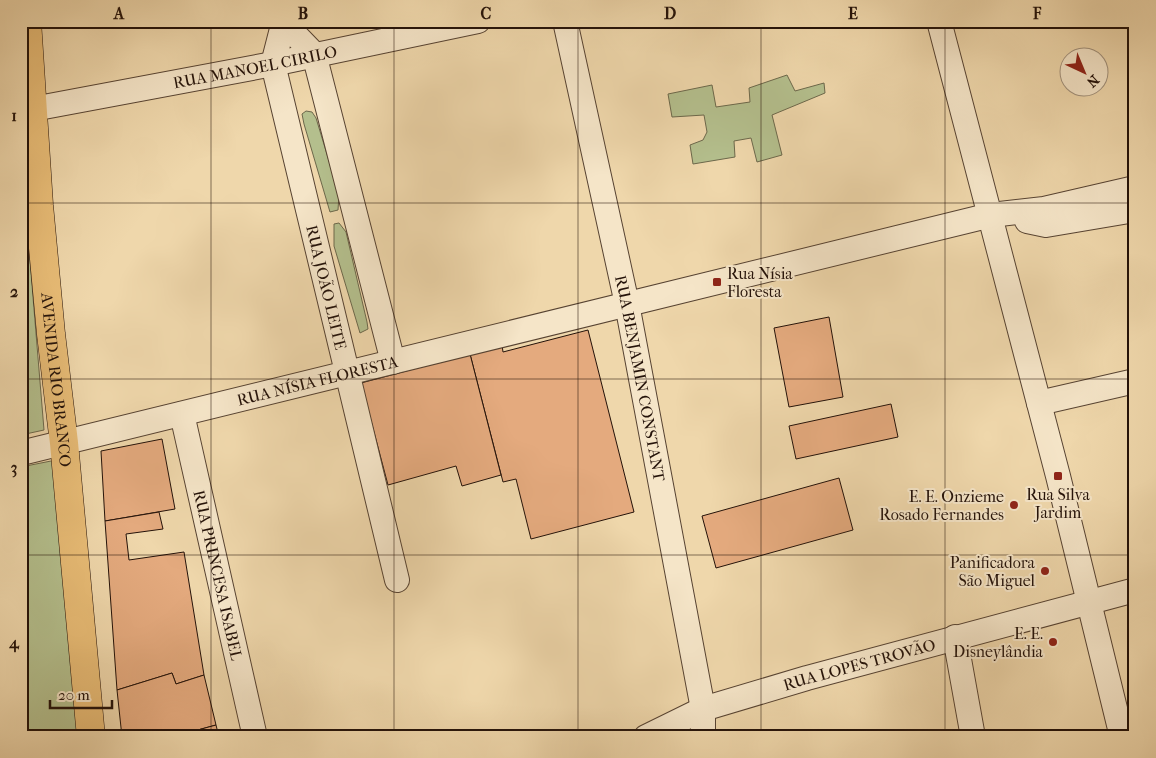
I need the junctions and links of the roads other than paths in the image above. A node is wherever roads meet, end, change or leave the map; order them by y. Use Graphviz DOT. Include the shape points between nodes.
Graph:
graph roads {
  1 [pos="27,21"];
  2 [pos="478,21"];
  3 [pos="565,21"];
  4 [pos="939,21"];
  5 [pos="284,22"];
  6 [pos="314,54"];
  7 [pos="273,64"];
  8 [pos="33,109"];
  9 [pos="1135,188"];
  10 [pos="1135,210"];
  11 [pos="991,215"];
  12 [pos="626,304"];
  13 [pos="393,362"];
  14 [pos="348,373"];
  15 [pos="1135,381"];
  16 [pos="1039,402"];
  17 [pos="182,414"];
  18 [pos="64,443"];
  19 [pos="21,453"];
  20 [pos="397,580"];
  21 [pos="1135,590"];
  22 [pos="1090,601"];
  23 [pos="955,637"];
  24 [pos="703,709"];
  25 [pos="92,737"];
  26 [pos="255,737"];
  27 [pos="646,737"];
  28 [pos="703,737"];
  29 [pos="973,737"];
  30 [pos="1122,737"];
  1 -- 8 [label="main road, AVENIDA RIO BRANCO"];
  2 -- 6 [label="street, RUA MANOEL CIRILO"];
  3 -- 12 [label="street, RUA BENJAMIN CONSTANT"];
  4 -- 11 [label="street"];
  5 -- 6 [label="street, RUA JOÃO LEITE"];
  5 -- 7 [label="street, RUA JOÃO LEITE"];
  6 -- 7 [label="street, RUA MANOEL CIRILO"];
  6 -- 13 [label="street, RUA JOÃO LEITE"];
  7 -- 8 [label="street, RUA MANOEL CIRILO"];
  7 -- 14 [label="street, RUA JOÃO LEITE"];
  8 -- 18 [label="main road, AVENIDA RIO BRANCO" via="50,324"];
  9 -- 11 [label="street, RUA NÍSIA FLORESTA" via="1044,209"];
  10 -- 11 [label="street, RUA NÍSIA FLORESTA" via="1046,225"];
  11 -- 12 [label="street, RUA NÍSIA FLORESTA"];
  11 -- 16 [label="street"];
  12 -- 13 [label="street, RUA NÍSIA FLORESTA"];
  12 -- 24 [label="street, RUA BENJAMIN CONSTANT"];
  13 -- 14 [label="street, RUA NÍSIA FLORESTA"];
  14 -- 17 [label="street, RUA NÍSIA FLORESTA"];
  14 -- 20 [label="street, RUA JOÃO LEITE"];
  15 -- 16 [label="street"];
  16 -- 22 [label="street"];
  17 -- 18 [label="street, RUA NÍSIA FLORESTA"];
  17 -- 26 [label="street, RUA PRINCESA ISABEL"];
  18 -- 19 [label="street, RUA NÍSIA FLORESTA"];
  18 -- 25 [label="main road, AVENIDA RIO BRANCO"];
  21 -- 22 [label="street, RUA LOPES TROVÃO"];
  22 -- 23 [label="street, RUA LOPES TROVÃO"];
  22 -- 30 [label="street"];
  23 -- 24 [label="street, RUA LOPES TROVÃO"];
  23 -- 29 [label="street"];
  24 -- 27 [label="street, RUA LOPES TROVÃO"];
  24 -- 28 [label="street, RUA BENJAMIN CONSTANT"];
}
